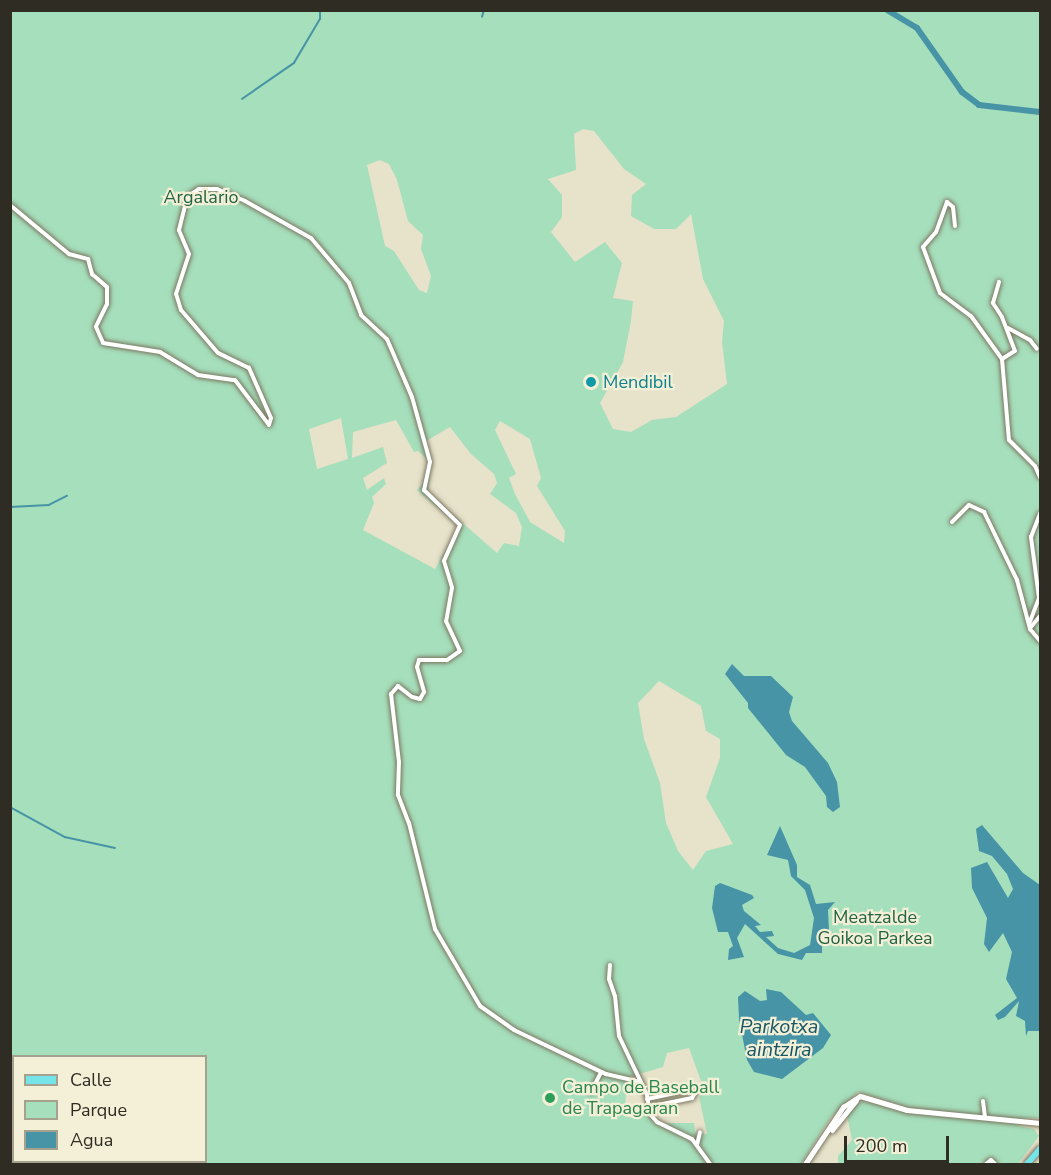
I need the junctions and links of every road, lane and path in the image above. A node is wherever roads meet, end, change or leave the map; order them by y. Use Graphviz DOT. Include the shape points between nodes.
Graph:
graph roads {
  1 [pos="10,205"];
  2 [pos="955,226"];
  3 [pos="999,282"];
  4 [pos="1007,328"];
  5 [pos="1037,349"];
  6 [pos="1002,359"];
  7 [pos="1041,477"];
  8 [pos="1041,513"];
  9 [pos="952,522"];
  10 [pos="1041,616"];
  11 [pos="1029,627"];
  12 [pos="1041,641"];
  13 [pos="610,966"];
  14 [pos="601,1072"];
  15 [pos="640,1082"];
  16 [pos="591,1092"];
  17 [pos="647,1099"];
  18 [pos="983,1101"];
  19 [pos="648,1107"];
  20 [pos="985,1119"];
  21 [pos="1041,1123"];
  22 [pos="700,1132"];
  23 [pos="697,1145"];
  24 [pos="1041,1149"];
  25 [pos="806,1162"];
  26 [pos="710,1164"];
  27 [pos="986,1164"];
  28 [pos="995,1164"];
  29 [pos="1027,1164"];
  1 -- 14 [label="street" via="69,254 88,259 92,274 107,287 107,304 96,327 103,343 160,352 198,375 236,380 269,425 271,417 249,368 218,353 181,310 176,294 189,254 179,230 182,207 192,192 217,189 310,238 349,283 361,315 387,339 412,397 429,456 424,490 460,525 444,561 452,588 447,621 460,651 447,660 419,660 417,667 424,692 420,699 398,686 390,694 399,762 398,795 409,823 423,889 440,940 475,1002 514,1030"];
  2 -- 6 [label="street" via="953,207 947,202 936,232 923,247 940,293 971,316"];
  3 -- 4 [label="street" via="993,303"];
  4 -- 5 [label="street" via="1030,340"];
  4 -- 6 [label="street" via="1015,354"];
  6 -- 7 [label="street" via="1009,440"];
  8 -- 11 [label="street" via="1031,537 1040,598"];
  9 -- 11 [label="street" via="969,505 984,512 1017,580"];
  10 -- 11 [label="street"];
  11 -- 12 [label="street"];
  13 -- 15 [label="street" via="617,1029"];
  14 -- 15 [label="street" via="621,1081"];
  14 -- 16 [label="street"];
  15 -- 17 [label="street"];
  17 -- 19 [label="street"];
  17 -- 19 [label="street" via="689,1090 695,1093 692,1098"];
  18 -- 20 [label="street"];
  19 -- 23 [label="street" via="657,1122"];
  20 -- 21 [label="street"];
  20 -- 25 [label="street" via="907,1110 862,1096 848,1102"];
  22 -- 23 [label="street"];
  23 -- 26 [label="street"];
  24 -- 29 [label="main road"];
  27 -- 28 [label="street" via="991,1160"];
}
